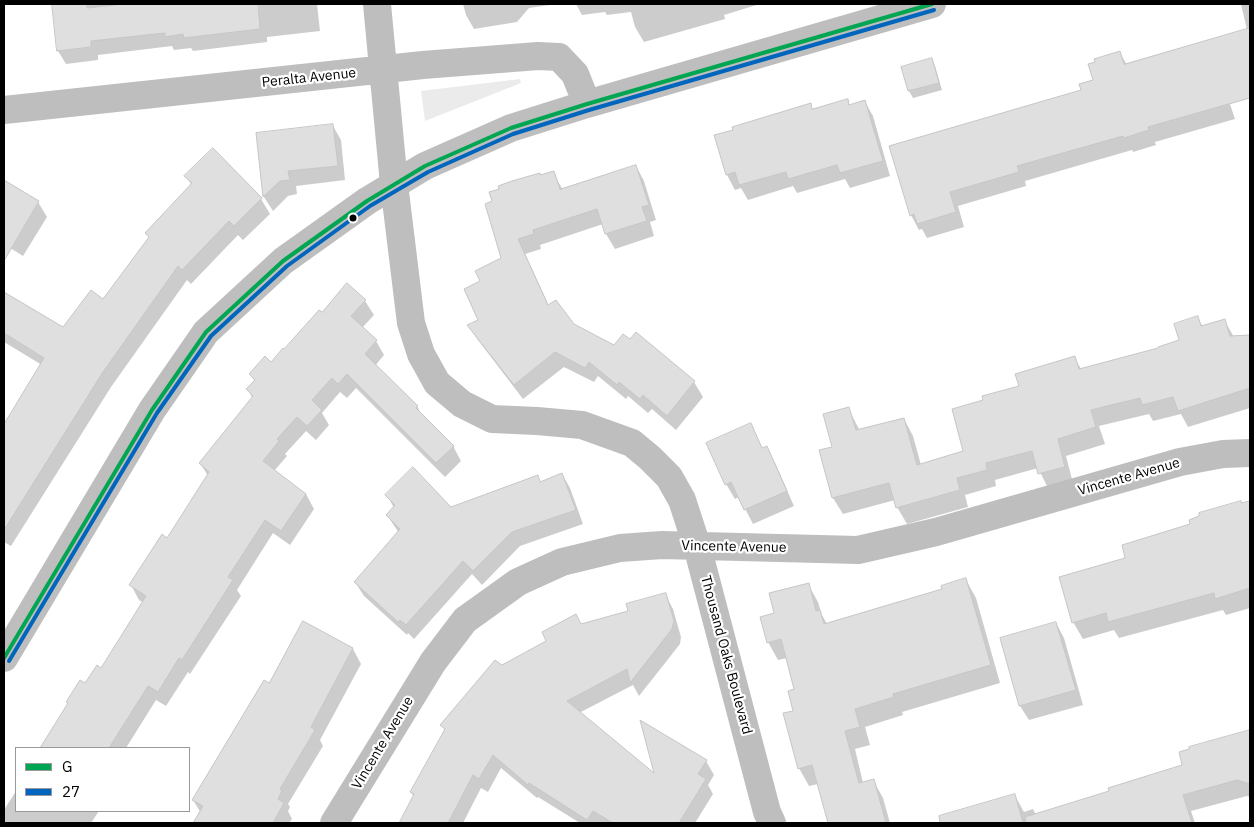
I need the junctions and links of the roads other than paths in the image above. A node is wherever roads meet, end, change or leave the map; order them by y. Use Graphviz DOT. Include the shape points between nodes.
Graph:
graph roads {
  1 [pos="376,4"];
  2 [pos="932,4"];
  3 [pos="383,70"];
  4 [pos="587,104"];
  5 [pos="4,110"];
  6 [pos="394,184"];
  7 [pos="1250,453"];
  8 [pos="697,546"];
  9 [pos="4,658"];
  10 [pos="765,820"];
  11 [pos="334,823"];
  1 -- 3 [label="street, Thousand Oaks Boulevard"];
  2 -- 4 [label="street"];
  3 -- 4 [label="street, Peralta Avenue" via="538,56 559,57 575,74"];
  3 -- 5 [label="street, Peralta Avenue"];
  3 -- 6 [label="street, Thousand Oaks Boulevard"];
  4 -- 6 [label="street" via="511,128 425,166"];
  6 -- 8 [label="street, Thousand Oaks Boulevard" via="410,322 421,354 437,382 462,404 492,419 582,425 632,443 669,478 682,500"];
  6 -- 9 [label="street" via="283,261 206,332 152,410"];
  7 -- 8 [label="street, Vincente Avenue" via="1180,462 936,532 858,550"];
  8 -- 10 [label="street, Thousand Oaks Boulevard"];
  8 -- 11 [label="street, Vincente Avenue" via="620,548 562,562 518,582 465,620 432,662"];
}
